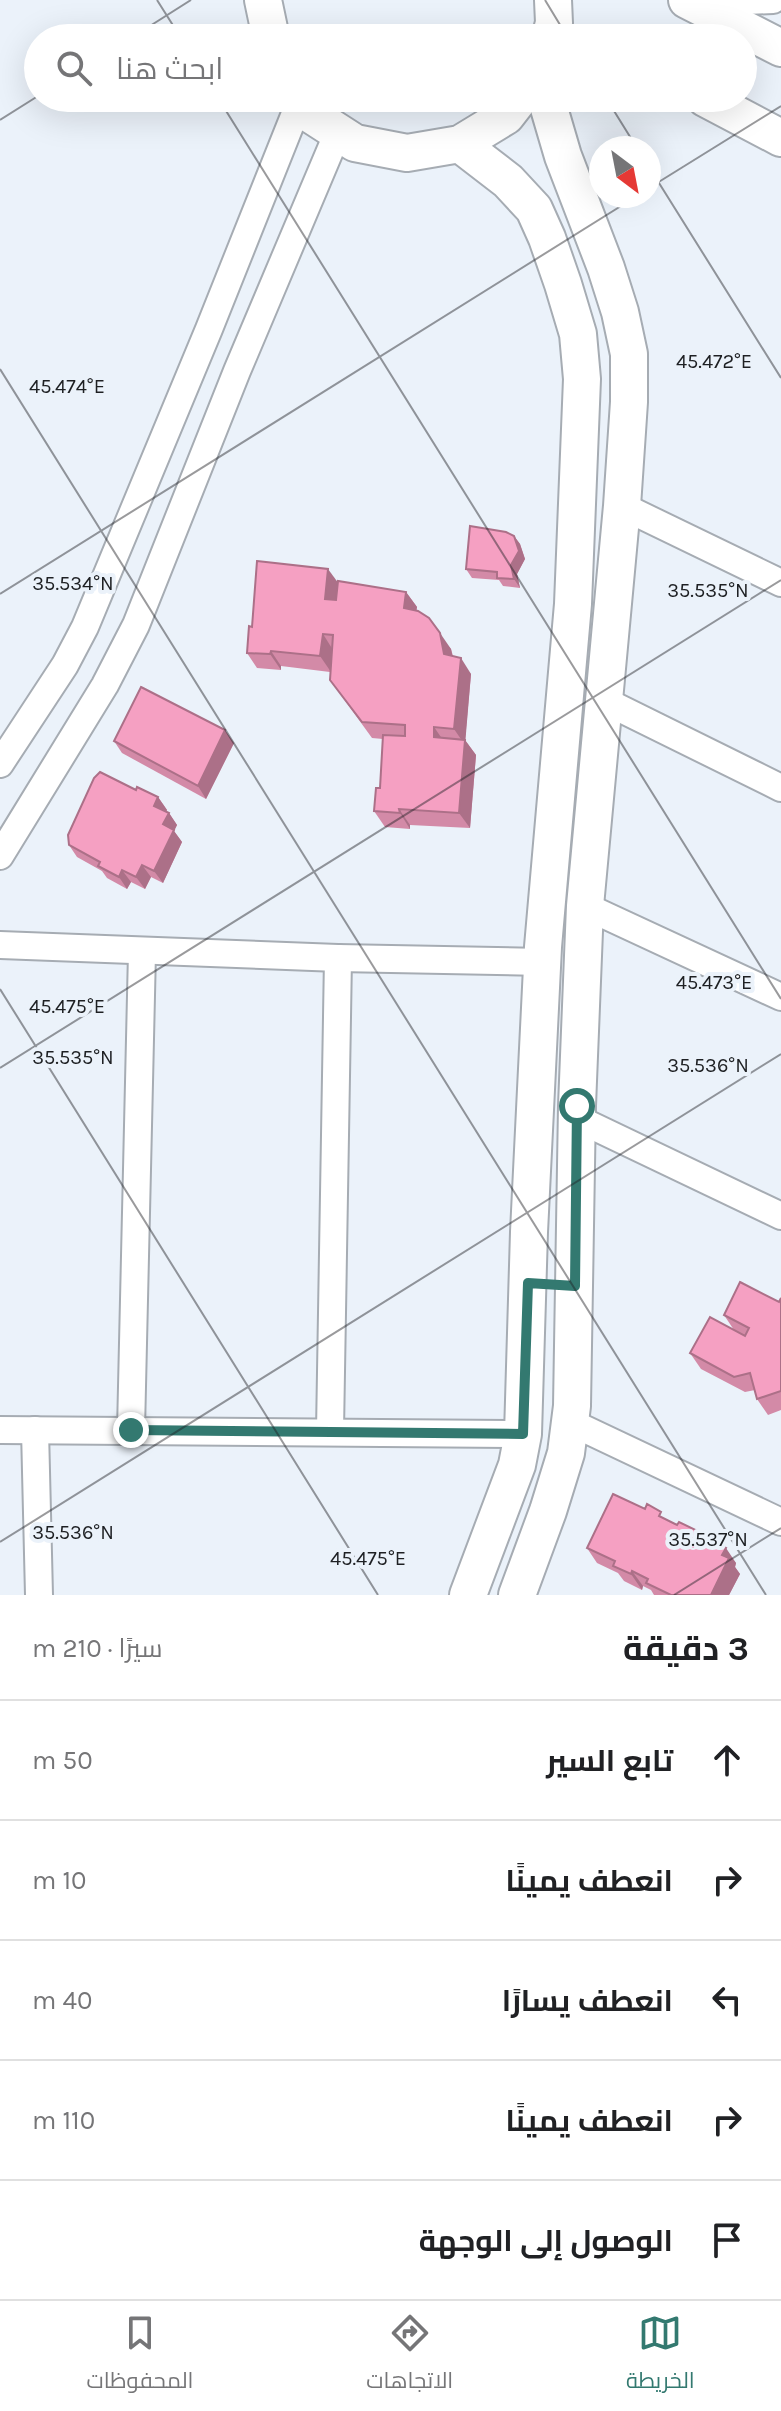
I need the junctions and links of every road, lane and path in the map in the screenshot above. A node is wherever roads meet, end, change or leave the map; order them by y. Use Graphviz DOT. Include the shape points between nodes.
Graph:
graph roads {
  1 [pos="263,0"];
  2 [pos="553,0"];
  3 [pos="773,0"];
  4 [pos="690,2"];
  5 [pos="268,24"];
  6 [pos="554,24"];
  7 [pos="734,24"];
  8 [pos="757,36"];
  9 [pos="781,48"];
  10 [pos="294,112"];
  11 [pos="308,112"];
  12 [pos="509,112"];
  13 [pos="550,112"];
  14 [pos="732,112"];
  15 [pos="338,132"];
  16 [pos="781,138"];
  17 [pos="460,144"];
  18 [pos="622,506"];
  19 [pos="781,583"];
  20 [pos="603,700"];
  21 [pos="0,764"];
  22 [pos="781,788"];
  23 [pos="0,856"];
  24 [pos="585,906"];
  25 [pos="0,945"];
  26 [pos="142,952"];
  27 [pos="338,958"];
  28 [pos="543,962"];
  29 [pos="781,997"];
  30 [pos="576,1118"];
  31 [pos="781,1216"];
  32 [pos="528,1283"];
  33 [pos="575,1286"];
  34 [pos="570,1422"];
  35 [pos="0,1430"];
  36 [pos="35,1430"];
  37 [pos="131,1430"];
  38 [pos="330,1431"];
  39 [pos="523,1434"];
  40 [pos="781,1522"];
  41 [pos="39,1595"];
  42 [pos="468,1595"];
  43 [pos="517,1595"];
  1 -- 5 [label="street"];
  2 -- 6 [label="street"];
  3 -- 4 [label="street"];
  4 -- 7 [label="street"];
  8 -- 9 [label="street"];
  10 -- 21 [label="street" via="85,627"];
  11 -- 15 [label="street"];
  12 -- 17 [label="street"];
  13 -- 18 [label="street" via="606,268 629,354"];
  14 -- 16 [label="street"];
  15 -- 17 [label="street" via="355,143 407,153"];
  15 -- 23 [label="street" via="136,625"];
  17 -- 28 [label="street" via="534,209 578,334 582,379 573,604"];
  18 -- 19 [label="street"];
  18 -- 20 [label="street"];
  20 -- 22 [label="street"];
  20 -- 24 [label="street"];
  24 -- 29 [label="street"];
  24 -- 30 [label="street"];
  25 -- 26 [label="street"];
  26 -- 27 [label="street"];
  26 -- 37 [label="street"];
  27 -- 28 [label="street"];
  27 -- 38 [label="street"];
  28 -- 32 [label="street"];
  30 -- 31 [label="street"];
  30 -- 33 [label="street"];
  32 -- 33 [label="street"];
  32 -- 39 [label="street"];
  33 -- 34 [label="street"];
  34 -- 40 [label="street"];
  34 -- 43 [label="street" via="566,1453"];
  35 -- 36 [label="street"];
  36 -- 37 [label="street"];
  36 -- 41 [label="street"];
  37 -- 38 [label="street"];
  38 -- 39 [label="street"];
  39 -- 42 [label="street" via="517,1465"];
}
